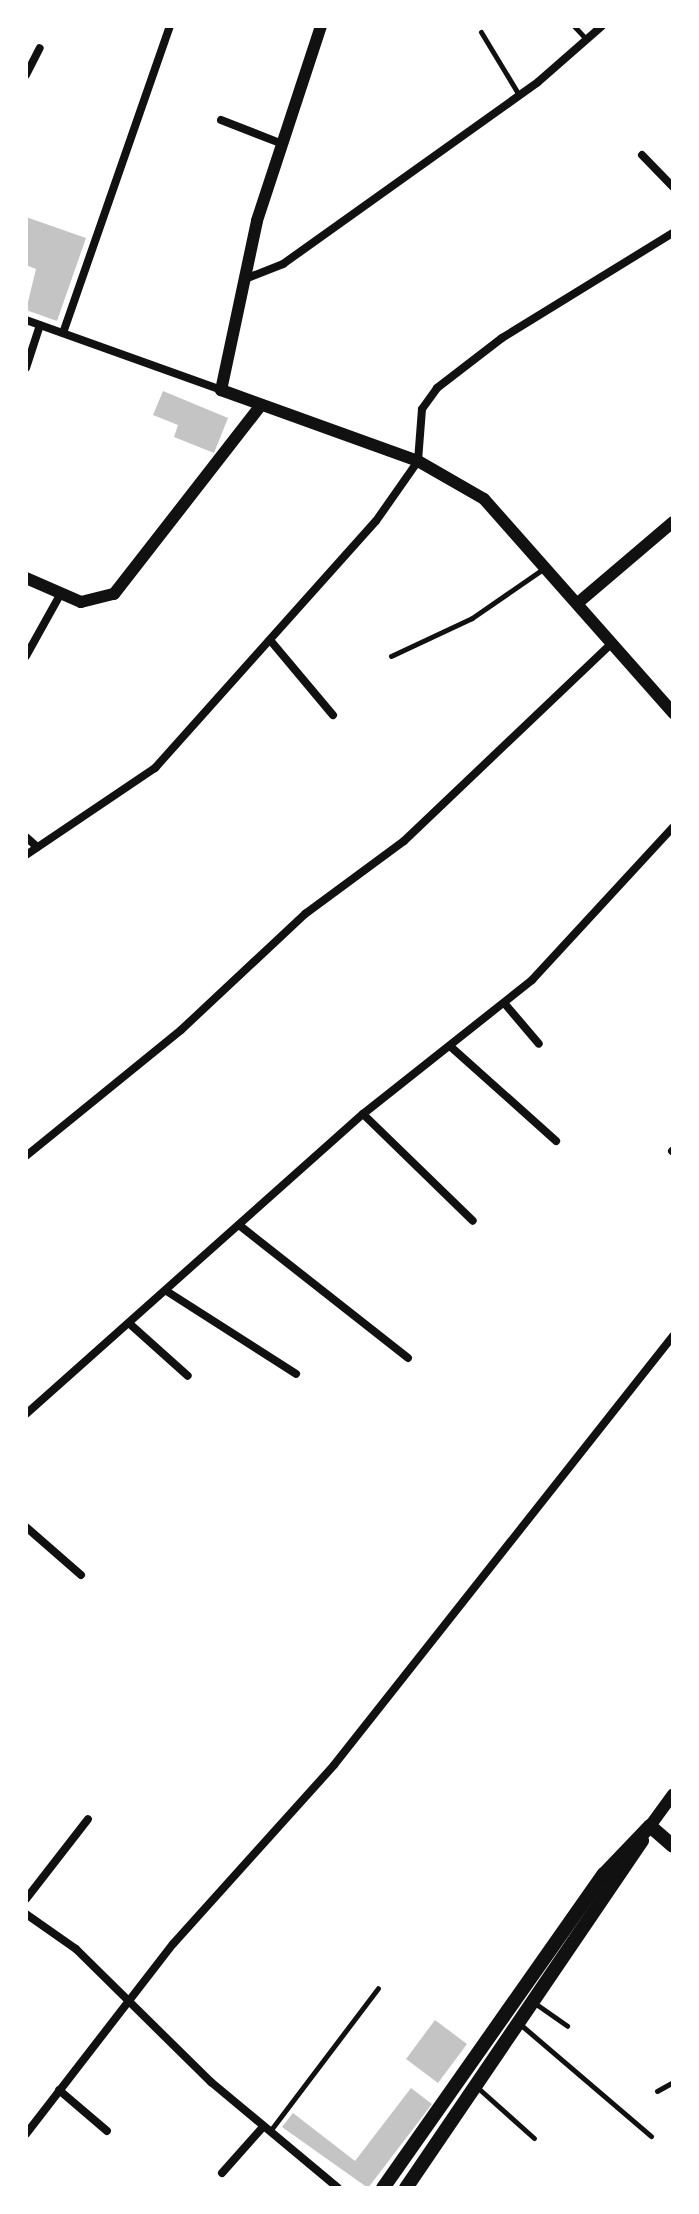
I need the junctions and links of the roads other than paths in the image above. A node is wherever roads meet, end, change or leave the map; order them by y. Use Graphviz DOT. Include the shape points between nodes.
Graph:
graph roads {
  1 [pos="170,26"];
  2 [pos="321,26"];
  3 [pos="574,26"];
  4 [pos="602,26"];
  5 [pos="481,32"];
  6 [pos="587,40"];
  7 [pos="40,48"];
  8 [pos="26,75"];
  9 [pos="519,95"];
  10 [pos="221,120"];
  11 [pos="280,143"];
  12 [pos="642,155"];
  13 [pos="673,187"];
  14 [pos="673,233"];
  15 [pos="245,279"];
  16 [pos="26,320"];
  17 [pos="40,325"];
  18 [pos="63,333"];
  19 [pos="26,368"];
  20 [pos="221,390"];
  21 [pos="261,405"];
  22 [pos="418,461"];
  23 [pos="673,522"];
  24 [pos="547,566"];
  25 [pos="26,578"];
  26 [pos="60,595"];
  27 [pos="579,602"];
  28 [pos="270,640"];
  29 [pos="612,643"];
  30 [pos="26,656"];
  31 [pos="391,656"];
  32 [pos="673,713"];
  33 [pos="333,715"];
  34 [pos="673,827"];
  35 [pos="26,837"];
  36 [pos="37,847"];
  37 [pos="26,855"];
  38 [pos="505,1004"];
  39 [pos="539,1044"];
  40 [pos="451,1047"];
  41 [pos="363,1114"];
  42 [pos="556,1141"];
  43 [pos="26,1156"];
  44 [pos="473,1221"];
  45 [pos="239,1225"];
  46 [pos="168,1292"];
  47 [pos="131,1325"];
  48 [pos="673,1336"];
  49 [pos="408,1358"];
  50 [pos="296,1374"];
  51 [pos="188,1376"];
  52 [pos="26,1414"];
  53 [pos="26,1527"];
  54 [pos="81,1575"];
  55 [pos="673,1794"];
  56 [pos="88,1819"];
  57 [pos="650,1826"];
  58 [pos="673,1846"];
  59 [pos="604,1874"];
  60 [pos="619,1885"];
  61 [pos="26,1899"];
  62 [pos="26,1914"];
  63 [pos="378,1988"];
  64 [pos="130,1998"];
  65 [pos="536,2004"];
  66 [pos="521,2025"];
  67 [pos="567,2026"];
  68 [pos="673,2082"];
  69 [pos="477,2088"];
  70 [pos="59,2090"];
  71 [pos="657,2091"];
  72 [pos="266,2129"];
  73 [pos="107,2131"];
  74 [pos="26,2134"];
  75 [pos="651,2136"];
  76 [pos="534,2138"];
  77 [pos="222,2173"];
  78 [pos="338,2188"];
  79 [pos="383,2188"];
  80 [pos="406,2188"];
  1 -- 18 [label="street"];
  2 -- 11 [label="street"];
  3 -- 6 [label="lane"];
  4 -- 6 [label="street"];
  5 -- 9 [label="lane"];
  6 -- 9 [label="street"];
  7 -- 8 [label="street"];
  9 -- 15 [label="street" via="283,264"];
  10 -- 11 [label="street"];
  11 -- 15 [label="street"];
  12 -- 13 [label="street"];
  14 -- 22 [label="street" via="502,338 437,388 422,409"];
  15 -- 20 [label="street"];
  16 -- 17 [label="street"];
  17 -- 18 [label="street"];
  17 -- 19 [label="street"];
  18 -- 20 [label="street"];
  20 -- 21 [label="street"];
  21 -- 22 [label="street"];
  21 -- 26 [label="street" via="119,590 88,603"];
  22 -- 24 [label="street" via="484,499"];
  22 -- 28 [label="street" via="376,521"];
  23 -- 27 [label="street"];
  24 -- 27 [label="street"];
  24 -- 31 [label="lane" via="472,618"];
  25 -- 26 [label="street"];
  26 -- 30 [label="street"];
  27 -- 29 [label="street"];
  28 -- 33 [label="street"];
  28 -- 36 [label="street" via="155,768"];
  29 -- 32 [label="street"];
  29 -- 43 [label="street" via="404,841 305,914 181,1030"];
  34 -- 38 [label="street"];
  35 -- 36 [label="street"];
  36 -- 37 [label="street"];
  38 -- 39 [label="street"];
  38 -- 40 [label="street"];
  40 -- 41 [label="street"];
  40 -- 42 [label="street"];
  41 -- 44 [label="street"];
  41 -- 45 [label="street"];
  45 -- 46 [label="street"];
  45 -- 49 [label="street"];
  46 -- 47 [label="street"];
  46 -- 50 [label="street"];
  47 -- 51 [label="street"];
  47 -- 52 [label="street"];
  48 -- 64 [label="street" via="334,1765"];
  53 -- 54 [label="street"];
  55 -- 57 [label="street"];
  56 -- 61 [label="street"];
  57 -- 58 [label="main road"];
  57 -- 59 [label="main road"];
  57 -- 60 [label="main road"];
  59 -- 60 [label="main road"];
  59 -- 79 [label="main road"];
  60 -- 65 [label="main road"];
  62 -- 64 [label="street"];
  63 -- 72 [label="lane"];
  64 -- 70 [label="street"];
  64 -- 72 [label="street"];
  65 -- 66 [label="main road"];
  65 -- 67 [label="lane"];
  66 -- 69 [label="main road"];
  66 -- 75 [label="lane"];
  68 -- 71 [label="lane"];
  69 -- 76 [label="lane"];
  69 -- 80 [label="main road"];
  70 -- 73 [label="street"];
  70 -- 74 [label="street"];
  72 -- 77 [label="street"];
  72 -- 78 [label="street"];
}
